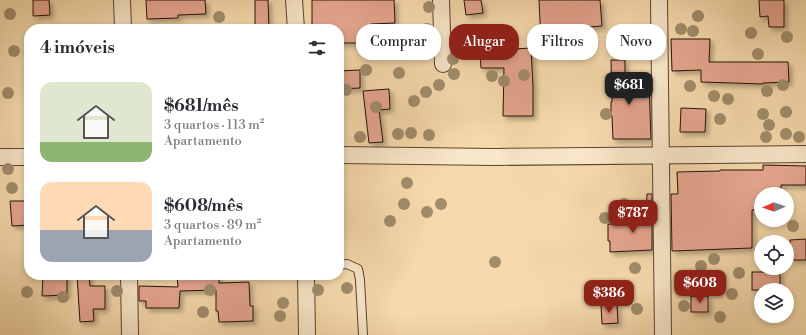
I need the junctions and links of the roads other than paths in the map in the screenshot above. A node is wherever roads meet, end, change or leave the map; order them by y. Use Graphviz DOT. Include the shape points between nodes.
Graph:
graph roads {
  1 [pos="122,0"];
  2 [pos="294,0"];
  3 [pos="441,0"];
  4 [pos="659,0"];
  5 [pos="122,24"];
  6 [pos="296,24"];
  7 [pos="443,64"];
  8 [pos="806,154"];
  9 [pos="344,155"];
  10 [pos="661,156"];
  11 [pos="0,157"];
  12 [pos="24,157"];
  13 [pos="344,264"];
  14 [pos="129,280"];
  15 [pos="306,280"];
  16 [pos="130,335"];
  17 [pos="307,335"];
  18 [pos="363,335"];
  19 [pos="663,335"];
  1 -- 5 [label="street"];
  2 -- 6 [label="street"];
  3 -- 7 [label="street"];
  4 -- 10 [label="street"];
  8 -- 10 [label="street"];
  9 -- 10 [label="street"];
  10 -- 19 [label="street"];
  11 -- 12 [label="street"];
  13 -- 18 [label="lane" via="358,269"];
  14 -- 16 [label="street"];
  15 -- 17 [label="street"];
}
